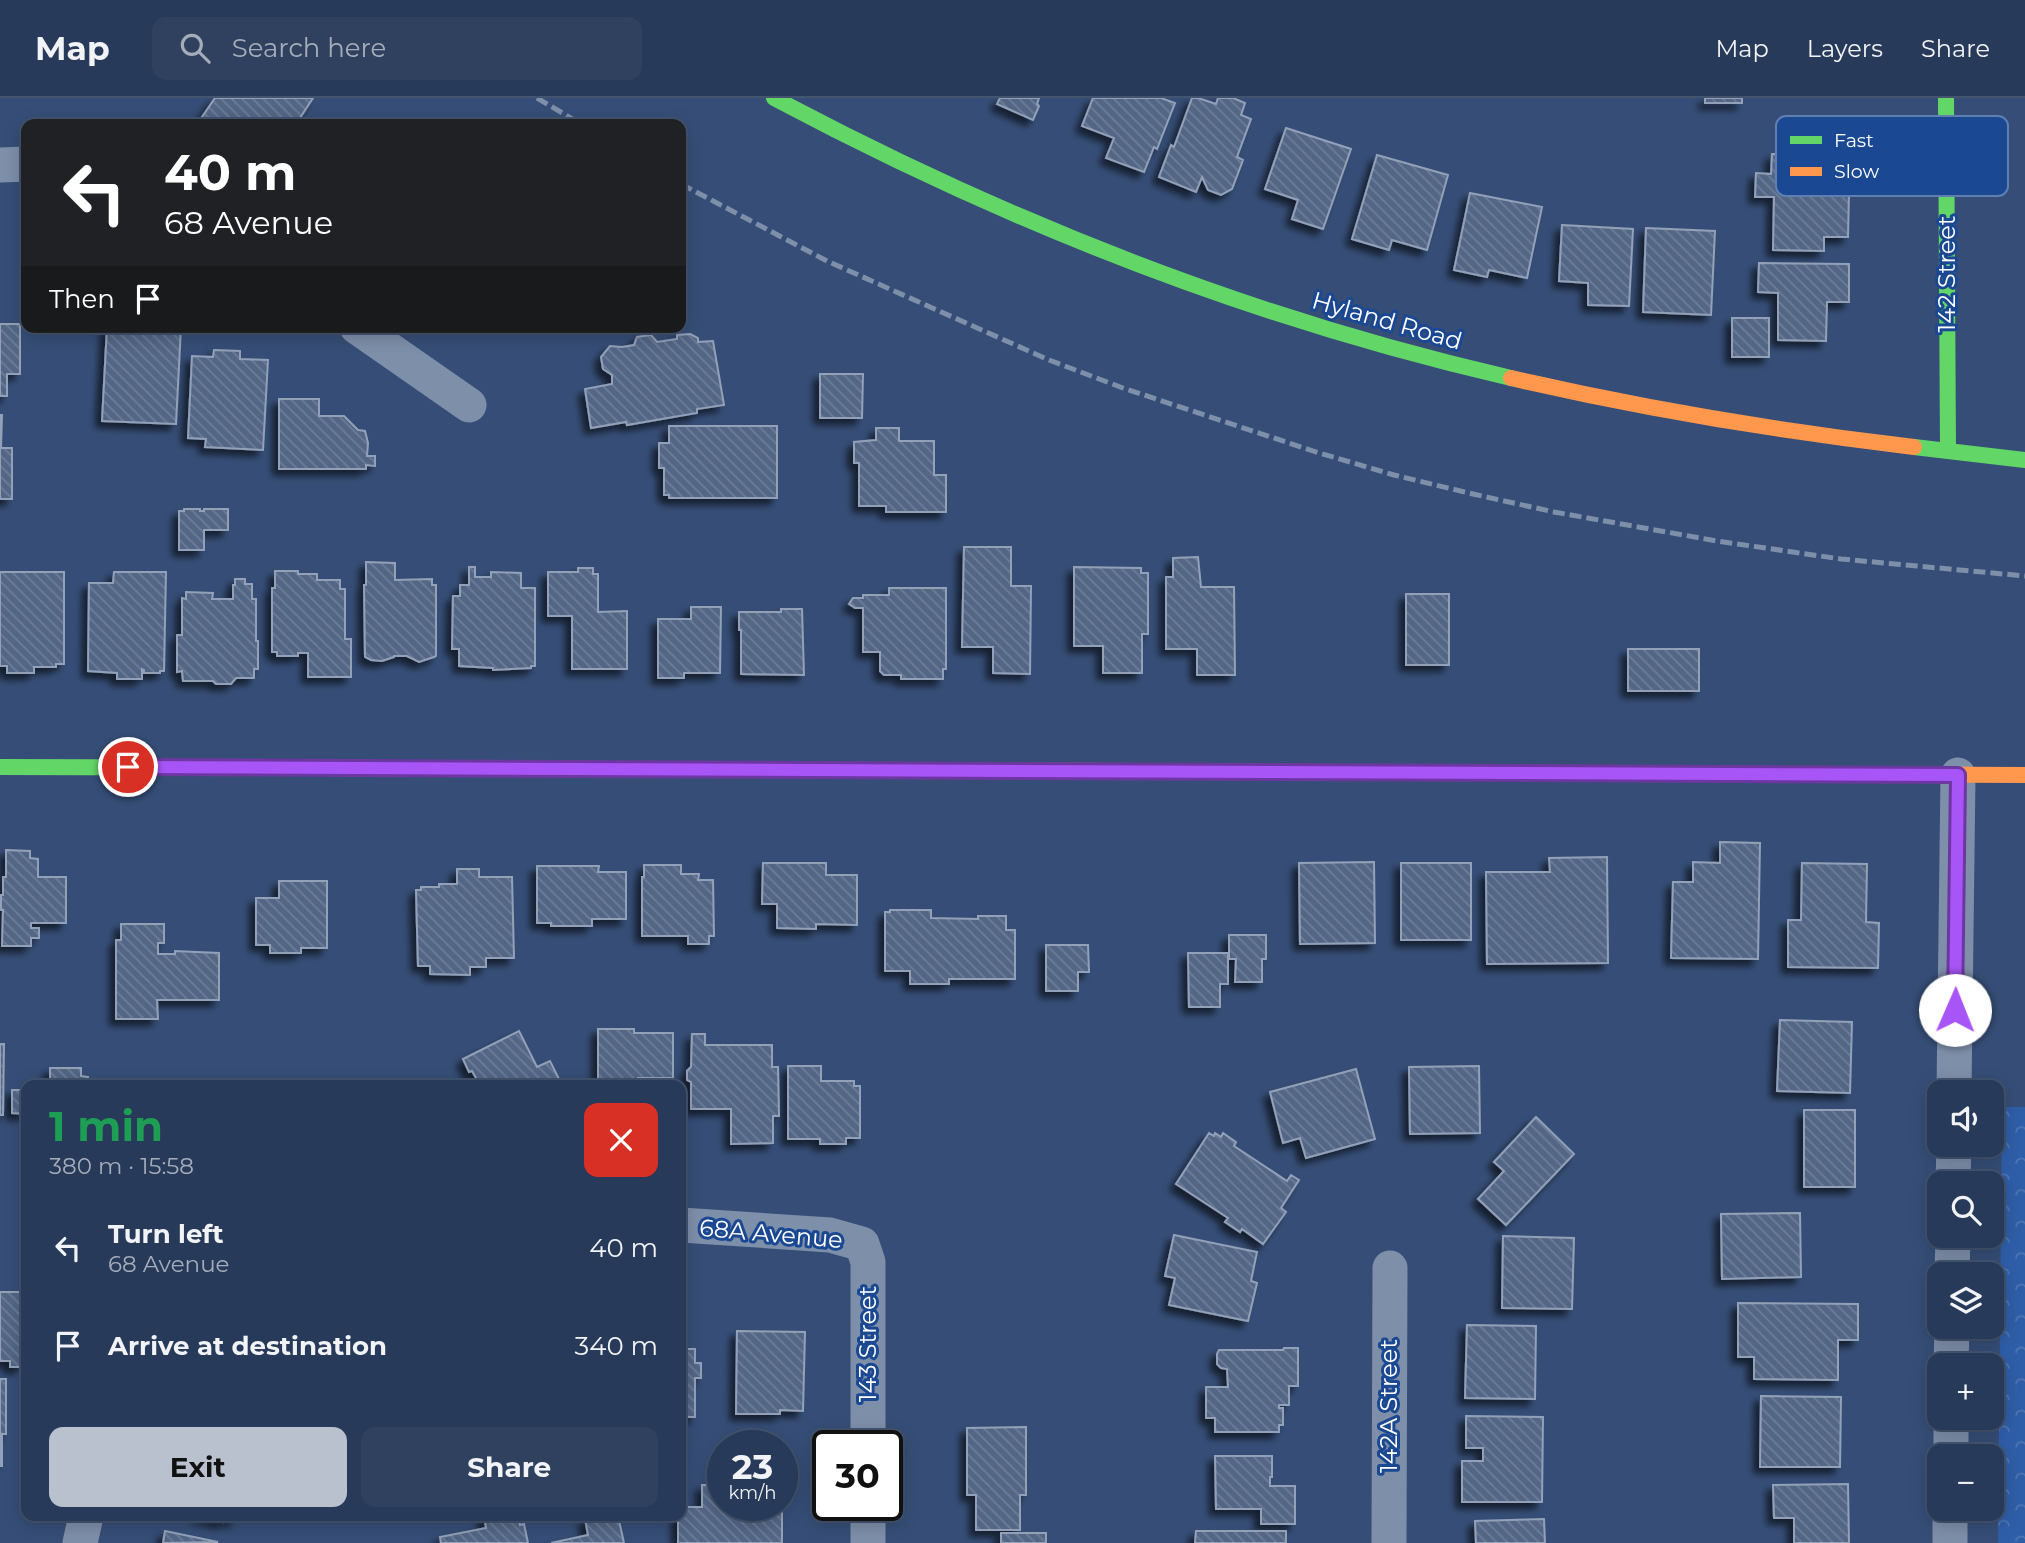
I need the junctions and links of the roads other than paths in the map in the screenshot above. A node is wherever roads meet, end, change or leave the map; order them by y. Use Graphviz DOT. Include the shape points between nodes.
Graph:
graph roads {
  1 [pos="774,98"];
  2 [pos="1946,98"];
  3 [pos="1946,116"];
  4 [pos="0,164"];
  5 [pos="21,164"];
  6 [pos="1947,196"];
  7 [pos="366,333"];
  8 [pos="468,405"];
  9 [pos="1948,450"];
  10 [pos="2025,460"];
  11 [pos="0,768"];
  12 [pos="1958,775"];
  13 [pos="2025,775"];
  14 [pos="1954,1080"];
  15 [pos="686,1225"];
  16 [pos="862,1244"];
  17 [pos="1390,1268"];
  18 [pos="868,1430"];
  19 [pos="85,1521"];
  20 [pos="868,1521"];
  21 [pos="1950,1521"];
  22 [pos="80,1543"];
  23 [pos="868,1543"];
  24 [pos="1389,1543"];
  25 [pos="1950,1543"];
  1 -- 9 [label="street, Hyland Road" via="877,152 1037,225 1316,326 1472,369 1650,408"];
  2 -- 3 [label="street, 142 Street"];
  4 -- 5 [label="street"];
  6 -- 9 [label="street, 142 Street"];
  7 -- 8 [label="street"];
  9 -- 10 [label="street, Hyland Road"];
  11 -- 12 [label="street"];
  12 -- 13 [label="street"];
  12 -- 14 [label="street"];
  15 -- 16 [label="street, 68A Avenue" via="830,1235"];
  16 -- 18 [label="street, 143 Street" via="868,1262"];
  17 -- 24 [label="street, 142A Street"];
  19 -- 22 [label="street"];
  20 -- 23 [label="street"];
  21 -- 25 [label="street"];
}
